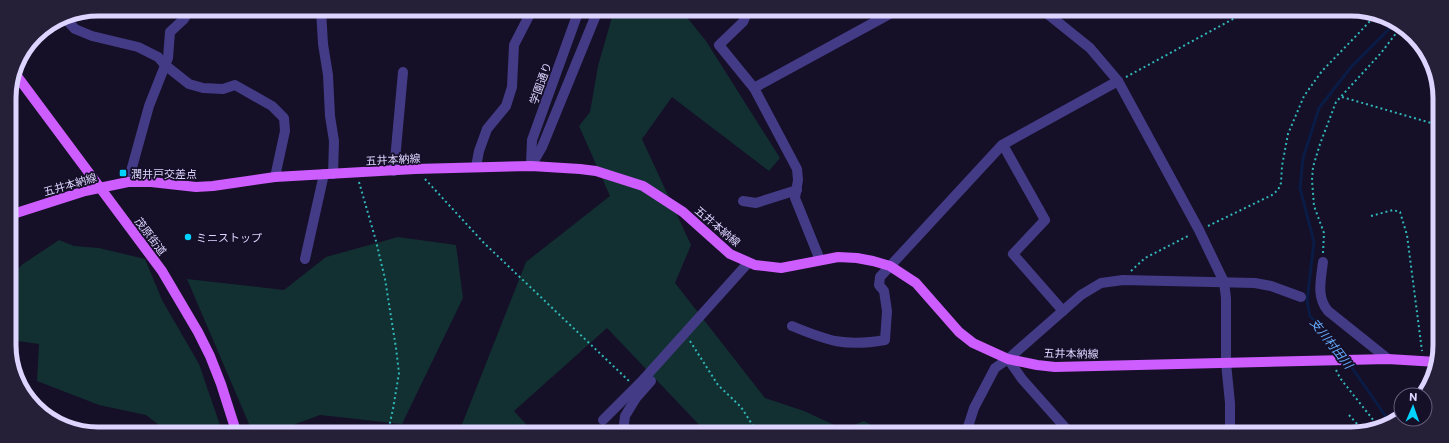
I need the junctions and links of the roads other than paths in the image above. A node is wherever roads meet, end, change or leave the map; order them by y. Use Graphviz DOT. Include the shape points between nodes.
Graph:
graph roads {
  1 [pos="186,16"];
  2 [pos="321,16"];
  3 [pos="529,16"];
  4 [pos="577,16"];
  5 [pos="596,16"];
  6 [pos="746,16"];
  7 [pos="886,16"];
  8 [pos="1050,16"];
  9 [pos="68,22"];
  10 [pos="165,65"];
  11 [pos="403,72"];
  12 [pos="19,78"];
  13 [pos="1118,81"];
  14 [pos="754,88"];
  15 [pos="1003,145"];
  16 [pos="531,166"];
  17 [pos="476,167"];
  18 [pos="394,171"];
  19 [pos="328,174"];
  20 [pos="275,176"];
  21 [pos="128,182"];
  22 [pos="100,188"];
  23 [pos="797,190"];
  24 [pos="743,201"];
  25 [pos="16,213"];
  26 [pos="305,259"];
  27 [pos="820,260"];
  28 [pos="1323,262"];
  29 [pos="748,263"];
  30 [pos="890,266"];
  31 [pos="1224,282"];
  32 [pos="1301,297"];
  33 [pos="1063,311"];
  34 [pos="792,326"];
  35 [pos="685,333"];
  36 [pos="1008,359"];
  37 [pos="1388,359"];
  38 [pos="1431,361"];
  39 [pos="1226,363"];
  40 [pos="603,420"];
  41 [pos="235,427"];
  42 [pos="624,427"];
  43 [pos="968,427"];
  44 [pos="1065,427"];
  45 [pos="1230,427"];
  1 -- 10 [label="street" via="170,32"];
  2 -- 19 [label="street" via="334,141"];
  3 -- 17 [label="street" via="514,45 512,87 506,106 488,129"];
  4 -- 16 [label="street, 学園通り" via="532,140"];
  5 -- 16 [label="street" via="542,147"];
  6 -- 14 [label="street" via="743,22 719,45"];
  7 -- 14 [label="street"];
  8 -- 13 [label="street" via="1090,48"];
  9 -- 10 [label="street" via="75,29 92,36 138,47 158,57"];
  10 -- 20 [label="street" via="189,84 222,89 235,85 272,106 284,118 285,131"];
  10 -- 21 [label="street" via="148,106"];
  11 -- 18 [label="street"];
  12 -- 22 [label="main road, 茂原街道"];
  13 -- 15 [label="street"];
  13 -- 31 [label="street" via="1199,230"];
  14 -- 23 [label="street" via="797,169"];
  15 -- 30 [label="street"];
  15 -- 33 [label="street" via="1045,220 1013,254"];
  16 -- 17 [label="main road, 五井本納線"];
  16 -- 29 [label="main road, 五井本納線" via="596,171 643,186 683,212 730,254"];
  17 -- 18 [label="main road, 五井本納線"];
  18 -- 19 [label="main road, 五井本納線"];
  19 -- 20 [label="main road, 五井本納線"];
  19 -- 26 [label="street"];
  20 -- 21 [label="main road, 五井本納線" via="196,187"];
  21 -- 22 [label="main road, 五井本納線"];
  22 -- 25 [label="main road, 五井本納線"];
  22 -- 41 [label="main road, 茂原街道" via="162,271 198,332 221,384"];
  23 -- 24 [label="street" via="756,203"];
  23 -- 27 [label="street" via="795,198"];
  27 -- 29 [label="main road, 五井本納線" via="781,268"];
  27 -- 30 [label="main road, 五井本納線" via="838,257 857,258"];
  28 -- 37 [label="street" via="1320,295 1324,306"];
  29 -- 35 [label="street"];
  30 -- 34 [label="street" via="880,277 887,311 885,340 864,344 830,341"];
  30 -- 36 [label="main road, 五井本納線" via="916,283 958,332 973,343"];
  31 -- 32 [label="street" via="1271,286"];
  31 -- 33 [label="street" via="1123,280 1101,283 1081,295"];
  31 -- 39 [label="street"];
  33 -- 36 [label="street"];
  35 -- 40 [label="street"];
  35 -- 42 [label="street" via="683,345 636,398 626,416"];
  36 -- 39 [label="main road, 五井本納線" via="1055,367"];
  36 -- 43 [label="street" via="995,368 974,408"];
  36 -- 44 [label="street" via="1022,379"];
  37 -- 38 [label="main road, 五井本納線"];
  37 -- 39 [label="main road, 五井本納線"];
  39 -- 45 [label="street"];
}
